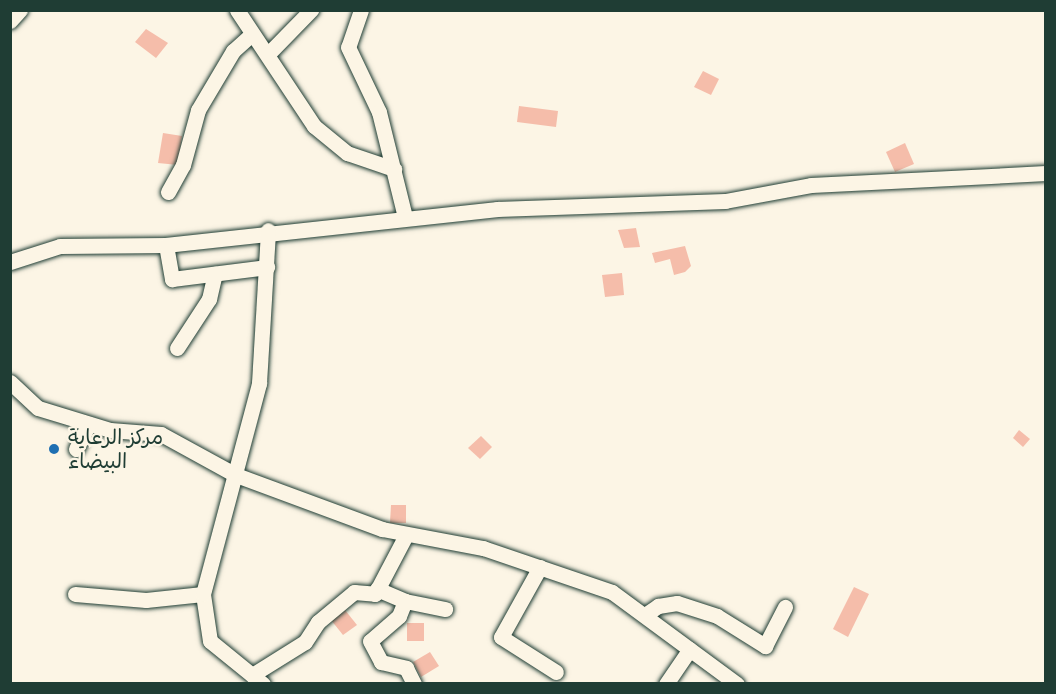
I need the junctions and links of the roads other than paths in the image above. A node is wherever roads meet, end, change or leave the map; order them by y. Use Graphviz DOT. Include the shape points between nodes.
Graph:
graph roads {
  1 [pos="20,10"];
  2 [pos="237,10"];
  3 [pos="311,10"];
  4 [pos="361,10"];
  5 [pos="10,21"];
  6 [pos="252,34"];
  7 [pos="268,54"];
  8 [pos="394,169"];
  9 [pos="1046,172"];
  10 [pos="168,192"];
  11 [pos="405,217"];
  12 [pos="268,230"];
  13 [pos="166,245"];
  14 [pos="10,262"];
  15 [pos="267,267"];
  16 [pos="215,274"];
  17 [pos="177,348"];
  18 [pos="10,382"];
  19 [pos="89,424"];
  20 [pos="76,449"];
  21 [pos="236,475"];
  22 [pos="406,535"];
  23 [pos="540,567"];
  24 [pos="377,589"];
  25 [pos="75,594"];
  26 [pos="203,594"];
  27 [pos="405,601"];
  28 [pos="786,607"];
  29 [pos="445,609"];
  30 [pos="645,615"];
  31 [pos="690,649"];
  32 [pos="555,672"];
  33 [pos="257,679"];
  34 [pos="414,684"];
  35 [pos="666,684"];
  36 [pos="737,684"];
  1 -- 5 [label="street"];
  2 -- 6 [label="street"];
  3 -- 7 [label="street"];
  4 -- 8 [label="street" via="348,47 376,103"];
  6 -- 7 [label="street"];
  6 -- 10 [label="street" via="233,51 192,120 185,160"];
  7 -- 8 [label="street" via="300,107 327,139 363,161"];
  8 -- 11 [label="street"];
  9 -- 11 [label="street" via="829,183 725,201"];
  11 -- 12 [label="street"];
  12 -- 13 [label="street"];
  12 -- 15 [label="street"];
  13 -- 14 [label="street" via="60,246"];
  13 -- 16 [label="street" via="172,279"];
  15 -- 16 [label="street"];
  15 -- 21 [label="street" via="259,383"];
  16 -- 17 [label="street" via="209,299"];
  18 -- 19 [label="street" via="38,408"];
  19 -- 20 [label="street"];
  19 -- 21 [label="street" via="161,434"];
  21 -- 22 [label="street"];
  21 -- 26 [label="street"];
  22 -- 23 [label="street" via="483,548"];
  22 -- 24 [label="street"];
  23 -- 30 [label="street" via="612,592"];
  23 -- 32 [label="street" via="501,637"];
  24 -- 27 [label="street"];
  24 -- 33 [label="street" via="375,594 354,592 318,622 305,642"];
  25 -- 26 [label="street" via="146,600"];
  26 -- 33 [label="street" via="210,641"];
  27 -- 29 [label="street"];
  27 -- 34 [label="street" via="399,616 370,641 381,662 406,668"];
  28 -- 30 [label="street" via="765,646 717,615 677,603 658,606"];
  30 -- 31 [label="street"];
  31 -- 35 [label="street"];
  31 -- 36 [label="street"];
}
